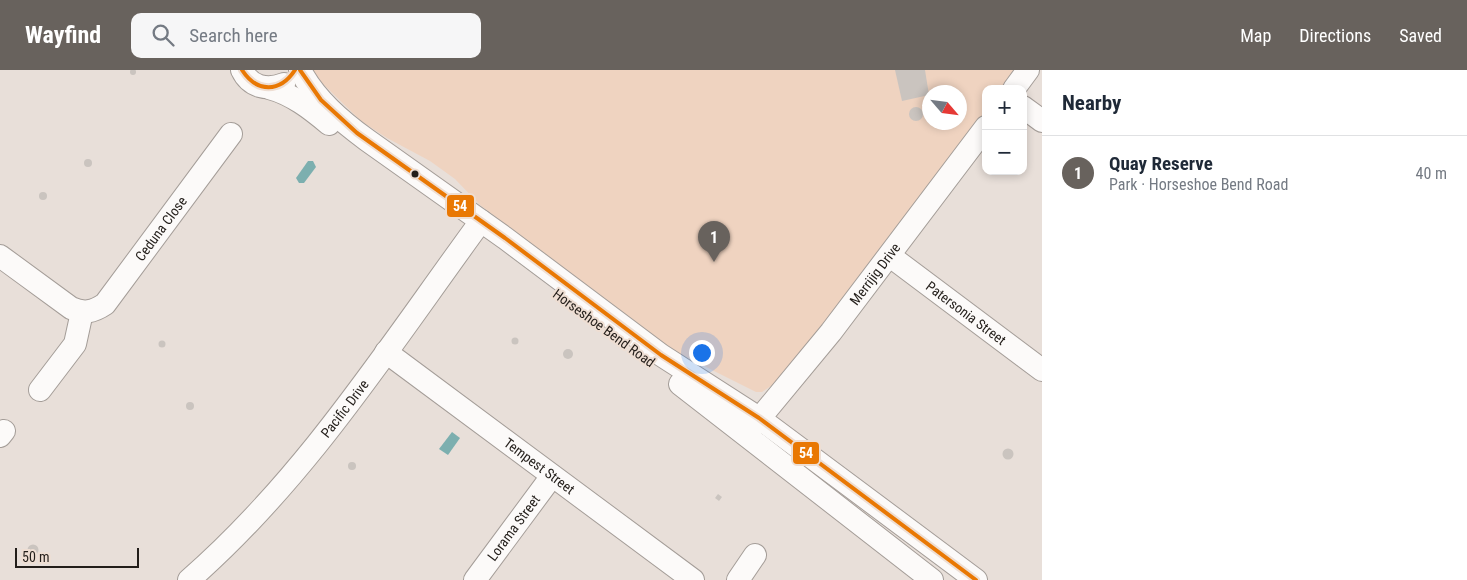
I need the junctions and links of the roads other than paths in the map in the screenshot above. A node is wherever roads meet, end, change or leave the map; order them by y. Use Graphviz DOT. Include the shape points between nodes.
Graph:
graph roads {
  1 [pos="242,70"];
  2 [pos="295,70"];
  3 [pos="300,70"];
  4 [pos="1028,70"];
  5 [pos="1017,85"];
  6 [pos="270,88"];
  7 [pos="1027,110"];
  8 [pos="1042,121"];
  9 [pos="984,130"];
  10 [pos="231,134"];
  11 [pos="476,226"];
  12 [pos="0,256"];
  13 [pos="890,256"];
  14 [pos="82,312"];
  15 [pos="386,352"];
  16 [pos="1042,370"];
  17 [pos="40,390"];
  18 [pos="752,426"];
  19 [pos="552,476"];
  20 [pos="755,555"];
  21 [pos="189,580"];
  22 [pos="475,580"];
  23 [pos="693,580"];
  24 [pos="738,580"];
  25 [pos="932,580"];
  26 [pos="976,580"];
  1 -- 6 [label="street, Horseshoe Bend Road" via="252,83"];
  2 -- 6 [label="street" via="284,84"];
  3 -- 11 [label="street, Horseshoe Bend Road" via="319,98 346,124"];
  4 -- 5 [label="street"];
  6 -- 11 [label="street, Horseshoe Bend Road" via="291,96 314,111 343,136"];
  7 -- 8 [label="street"];
  9 -- 13 [label="street, Merrijig Drive"];
  10 -- 14 [label="street, Ceduna Close" via="106,304 93,311"];
  11 -- 15 [label="street, Pacific Drive"];
  11 -- 18 [label="street, Horseshoe Bend Road" via="679,383"];
  12 -- 14 [label="street" via="65,305"];
  13 -- 16 [label="street, Patersonia Street"];
  13 -- 18 [label="street, Merrijig Drive"];
  14 -- 17 [label="street" via="75,344"];
  15 -- 19 [label="street, Tempest Street"];
  15 -- 21 [label="street, Pacific Drive" via="275,496"];
  18 -- 25 [label="street, Horseshoe Bend Road"];
  18 -- 26 [label="street, Horseshoe Bend Road"];
  19 -- 22 [label="street, Lorama Street"];
  19 -- 23 [label="street, Tempest Street"];
  20 -- 24 [label="street"];
}
